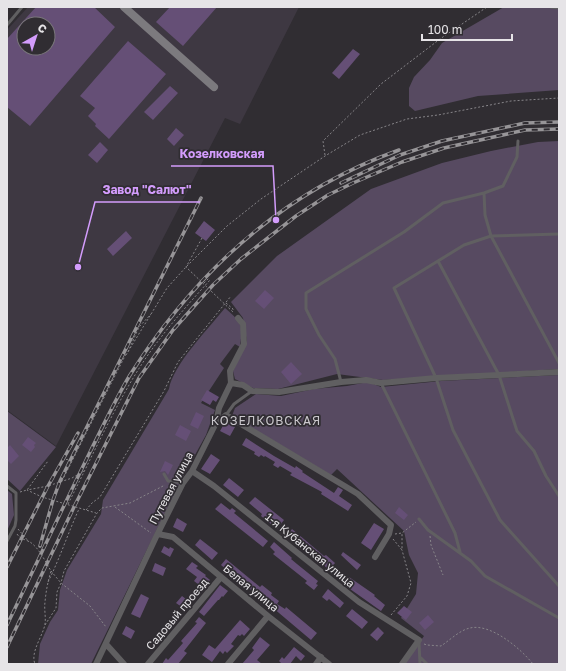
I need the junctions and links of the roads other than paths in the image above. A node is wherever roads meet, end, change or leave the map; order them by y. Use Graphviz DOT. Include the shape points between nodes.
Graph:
graph roads {
  1 [pos="22,7"];
  2 [pos="124,7"];
  3 [pos="551,7"];
  4 [pos="559,8"];
  5 [pos="7,25"];
  6 [pos="214,87"];
  7 [pos="518,141"];
  8 [pos="484,193"];
  9 [pos="559,234"];
  10 [pos="491,236"];
  11 [pos="438,261"];
  12 [pos="238,318"];
  13 [pos="559,364"];
  14 [pos="559,372"];
  15 [pos="499,375"];
  16 [pos="436,378"];
  17 [pos="341,382"];
  18 [pos="231,383"];
  19 [pos="381,383"];
  20 [pos="252,391"];
  21 [pos="226,415"];
  22 [pos="216,424"];
  23 [pos="192,471"];
  24 [pos="164,474"];
  25 [pos="183,483"];
  26 [pos="7,486"];
  27 [pos="559,496"];
  28 [pos="419,519"];
  29 [pos="157,535"];
  30 [pos="7,541"];
  31 [pos="460,552"];
  32 [pos="375,557"];
  33 [pos="220,577"];
  34 [pos="559,586"];
  35 [pos="268,616"];
  36 [pos="559,618"];
  37 [pos="419,640"];
  38 [pos="106,644"];
  39 [pos="321,657"];
  40 [pos="421,658"];
  41 [pos="96,664"];
  42 [pos="124,664"];
  43 [pos="148,664"];
  44 [pos="228,664"];
  45 [pos="316,664"];
  46 [pos="329,664"];
  47 [pos="402,664"];
  48 [pos="420,664"];
  49 [pos="427,664"];
  1 -- 5 [label="lane"];
  2 -- 6 [label="street"];
  3 -- 4 [label="lane"];
  7 -- 8 [label="lane" via="517,157 503,186"];
  8 -- 10 [label="lane" via="484,215"];
  8 -- 17 [label="lane" via="443,203 404,232 306,294 306,309 335,359"];
  9 -- 10 [label="lane"];
  10 -- 11 [label="lane" via="464,245"];
  10 -- 13 [label="lane"];
  11 -- 15 [label="lane"];
  11 -- 16 [label="lane" via="394,288"];
  12 -- 18 [label="street, Путевая улица" via="243,324 244,344 230,371"];
  14 -- 15 [label="street"];
  15 -- 16 [label="street"];
  15 -- 27 [label="lane" via="517,431 534,451"];
  16 -- 19 [label="street"];
  16 -- 34 [label="lane" via="453,430 500,520"];
  17 -- 19 [label="street" via="366,380"];
  17 -- 20 [label="street" via="279,392"];
  18 -- 20 [label="street" via="243,385"];
  18 -- 22 [label="street, Путевая улица" via="219,408"];
  19 -- 31 [label="lane" via="455,533"];
  20 -- 21 [label="lane" via="234,404"];
  21 -- 22 [label="street"];
  21 -- 32 [label="street" via="358,494 391,525 389,534"];
  22 -- 23 [label="street, Путевая улица"];
  23 -- 25 [label="street, Путевая улица"];
  23 -- 37 [label="street, 1-я Кубанская улица" via="359,602"];
  24 -- 25 [label="lane" via="168,481"];
  25 -- 29 [label="street, Путевая улица"];
  26 -- 30 [label="lane" via="16,493 15,526"];
  28 -- 31 [label="lane" via="428,530"];
  29 -- 33 [label="street, Белая улица" via="173,537"];
  29 -- 38 [label="street, Путевая улица"];
  31 -- 36 [label="lane" via="485,576"];
  33 -- 35 [label="street, Белая улица"];
  33 -- 43 [label="street, Садовый проезд"];
  35 -- 39 [label="street, Белая улица"];
  35 -- 44 [label="street"];
  37 -- 40 [label="lane"];
  37 -- 47 [label="street"];
  38 -- 41 [label="street, Путевая улица"];
  38 -- 42 [label="street"];
  39 -- 45 [label="street"];
  39 -- 46 [label="street, Белая улица"];
  40 -- 48 [label="lane"];
  40 -- 49 [label="lane"];
}
